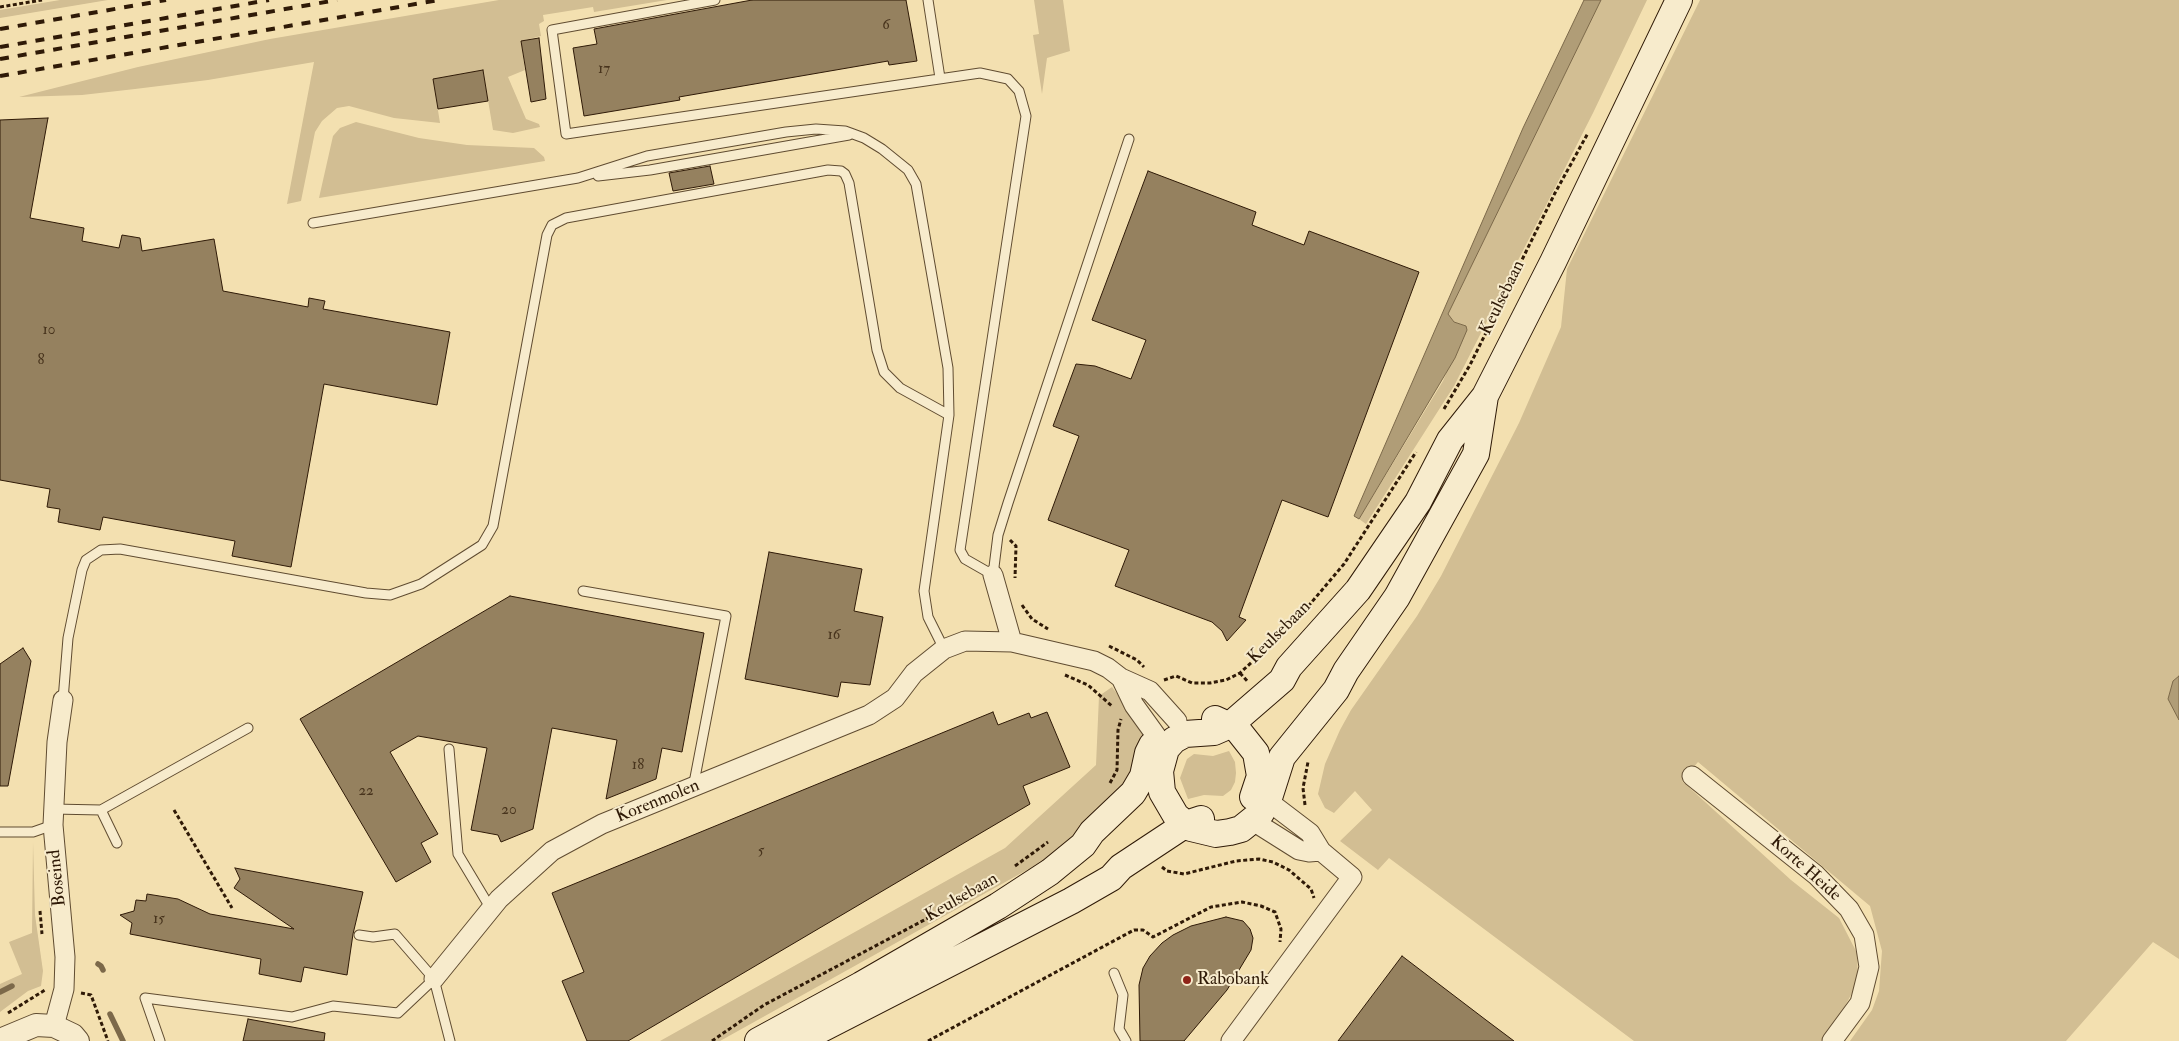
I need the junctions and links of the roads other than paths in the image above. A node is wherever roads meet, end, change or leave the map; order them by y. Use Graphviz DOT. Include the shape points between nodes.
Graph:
graph roads {
  1 [pos="715,0"];
  2 [pos="928,0"];
  3 [pos="1679,0"];
  4 [pos="940,78"];
  5 [pos="854,134"];
  6 [pos="1129,139"];
  7 [pos="578,178"];
  8 [pos="313,223"];
  9 [pos="1485,396"];
  10 [pos="949,415"];
  11 [pos="993,575"];
  12 [pos="583,591"];
  13 [pos="1012,642"];
  14 [pos="944,649"];
  15 [pos="1121,678"];
  16 [pos="63,700"];
  17 [pos="1224,722"];
  18 [pos="248,728"];
  19 [pos="1167,736"];
  20 [pos="449,748"];
  21 [pos="1268,767"];
  22 [pos="1692,776"];
  23 [pos="1151,780"];
  24 [pos="692,788"];
  25 [pos="1259,804"];
  26 [pos="100,810"];
  27 [pos="53,817"];
  28 [pos="1194,828"];
  29 [pos="0,832"];
  30 [pos="117,843"];
  31 [pos="1110,878"];
  32 [pos="491,909"];
  33 [pos="359,935"];
  34 [pos="1114,973"];
  35 [pos="434,979"];
  36 [pos="54,1026"];
  37 [pos="0,1040"];
  38 [pos="78,1041"];
  39 [pos="160,1041"];
  40 [pos="450,1041"];
  41 [pos="758,1041"];
  42 [pos="798,1041"];
  43 [pos="1126,1041"];
  44 [pos="1231,1041"];
  45 [pos="1832,1041"];
  1 -- 4 [label="lane" via="552,30 566,134"];
  2 -- 4 [label="lane"];
  3 -- 9 [label="main road, Keulsebaan"];
  4 -- 11 [label="lane" via="980,73 1008,79 1019,90 1026,116 960,550 965,559"];
  5 -- 7 [label="lane" via="650,170"];
  5 -- 7 [label="lane" via="824,129 786,132 648,156"];
  5 -- 10 [label="lane" via="872,142 900,162 916,184 948,368"];
  6 -- 11 [label="lane" via="998,535"];
  7 -- 8 [label="lane"];
  9 -- 17 [label="main road, Keulsebaan" via="1450,440 1418,502 1358,590 1289,667 1274,672"];
  9 -- 21 [label="main road, Keulsebaan" via="1476,454 1397,597 1346,670 1336,690 1282,757"];
  10 -- 14 [label="lane" via="924,591 928,617"];
  10 -- 16 [label="lane" via="900,388 884,372 877,350 849,183 840,171 828,170 566,218 552,225 546,235 494,520 482,545 422,584 390,595 120,548 101,550 86,560 82,570 68,638"];
  11 -- 13 [label="street"];
  12 -- 24 [label="lane" via="726,616"];
  13 -- 14 [label="street, Korenmolen" via="965,641"];
  13 -- 15 [label="street, Korenmolen" via="1094,661"];
  14 -- 24 [label="street, Korenmolen" via="914,672 895,698 869,715"];
  15 -- 19 [label="street" via="1128,711"];
  15 -- 19 [label="street, Korenmolen" via="1154,686"];
  16 -- 27 [label="street, Boseind"];
  17 -- 19 [label="main road" via="1214,732 1186,734 1174,740"];
  17 -- 21 [label="main road" via="1246,737"];
  18 -- 26 [label="lane"];
  19 -- 23 [label="main road" via="1161,762"];
  20 -- 32 [label="lane" via="458,854"];
  21 -- 25 [label="main road"];
  22 -- 45 [label="street, Korte Heide" via="1816,875 1849,909 1864,935 1870,966 1860,1003"];
  23 -- 28 [label="main road" via="1170,809"];
  23 -- 41 [label="main road, Keulsebaan" via="1139,807 1101,839 1083,845 1050,872 998,906"];
  24 -- 32 [label="street, Korenmolen" via="602,824 552,851"];
  25 -- 28 [label="main road" via="1241,829 1216,834"];
  25 -- 44 [label="street" via="1299,850 1321,851 1352,877"];
  26 -- 27 [label="lane"];
  26 -- 30 [label="lane"];
  27 -- 29 [label="lane" via="33,832"];
  27 -- 36 [label="street, Boseind" via="65,957 64,989"];
  28 -- 31 [label="main road" via="1120,867"];
  28 -- 31 [label="main road" via="1156,859 1127,876"];
  31 -- 42 [label="main road"];
  32 -- 35 [label="street, Korenmolen"];
  33 -- 35 [label="lane" via="395,934"];
  34 -- 43 [label="lane" via="1123,995 1119,1028"];
  35 -- 39 [label="lane" via="398,1013 333,1006 292,1017 145,998"];
  35 -- 40 [label="lane"];
  36 -- 37 [label="street" via="36,1026"];
  36 -- 38 [label="street"];
}
